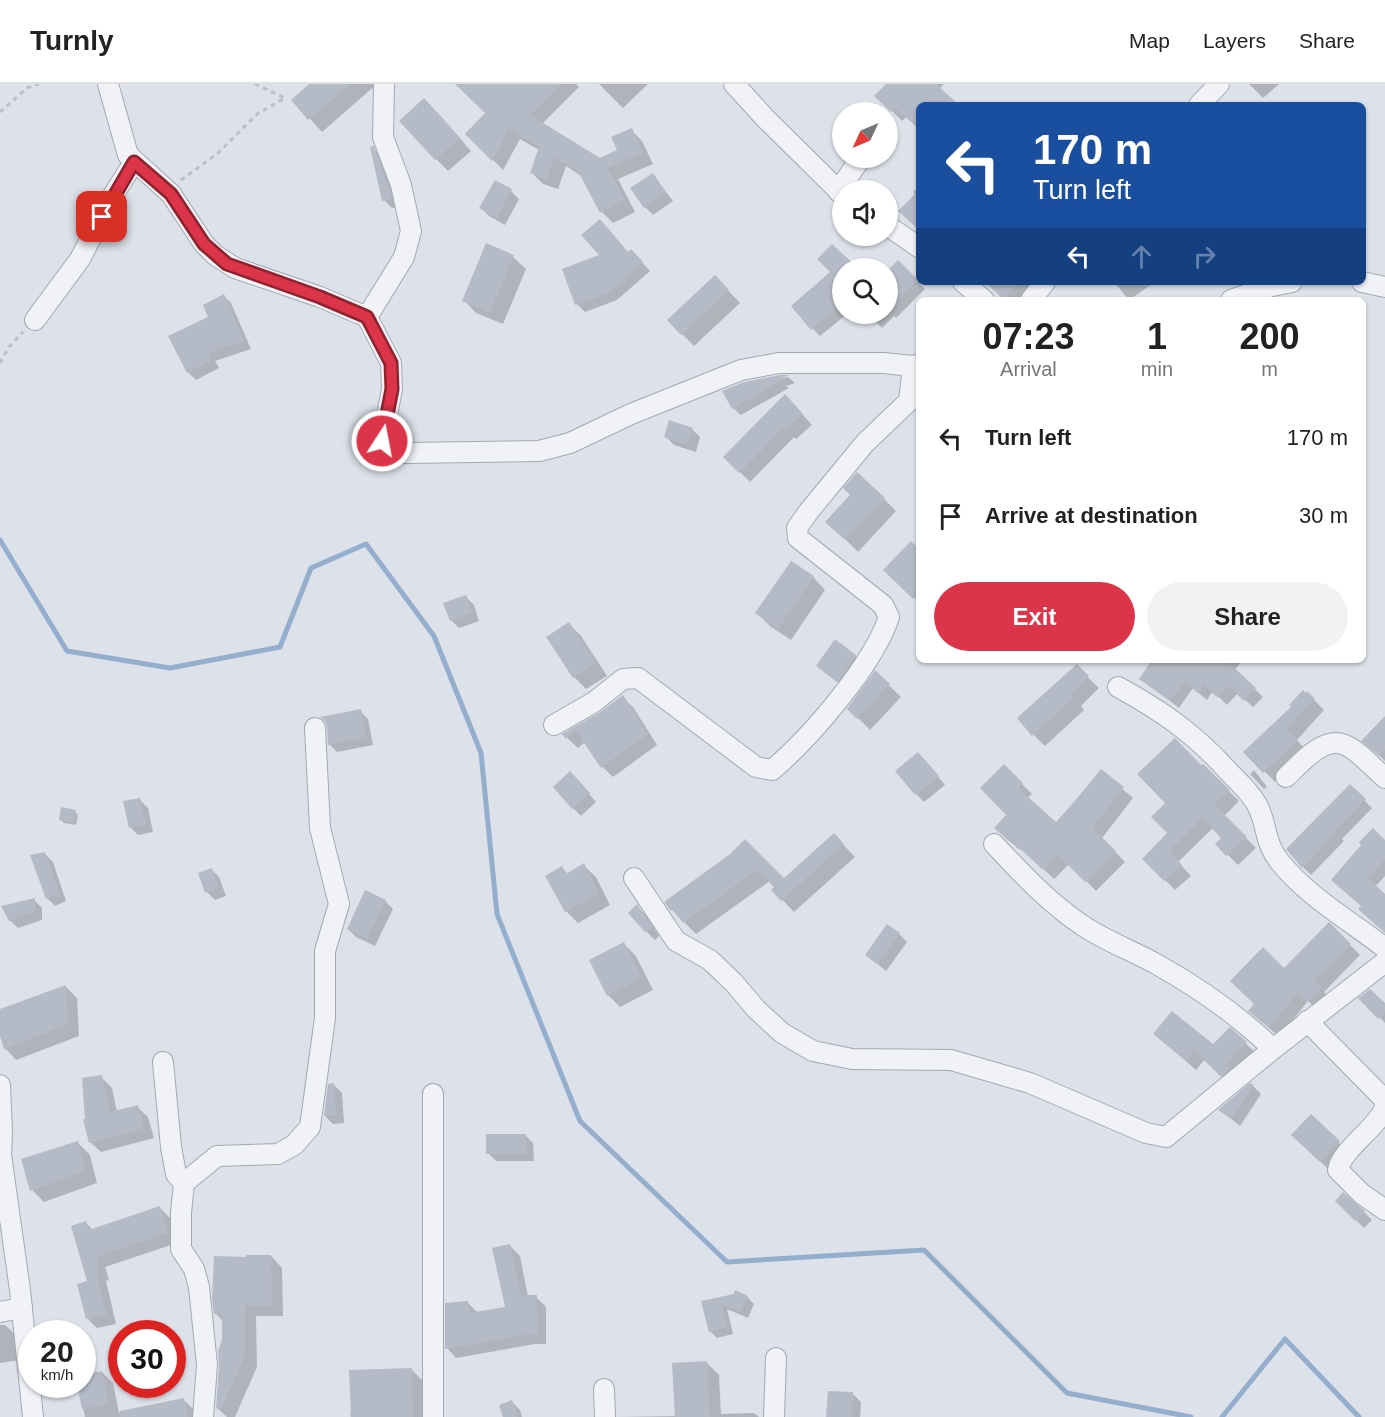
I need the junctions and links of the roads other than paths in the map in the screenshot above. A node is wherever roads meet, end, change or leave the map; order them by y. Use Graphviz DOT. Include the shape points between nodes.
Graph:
graph roads {
  1 [pos="108,84"];
  2 [pos="384,84"];
  3 [pos="734,84"];
  4 [pos="1219,84"];
  5 [pos="1202,102"];
  6 [pos="134,162"];
  7 [pos="832,184"];
  8 [pos="898,233"];
  9 [pos="916,245"];
  10 [pos="1366,283"];
  11 [pos="966,285"];
  12 [pos="1043,285"];
  13 [pos="1277,285"];
  14 [pos="1385,287"];
  15 [pos="980,297"];
  16 [pos="1033,297"];
  17 [pos="1240,297"];
  18 [pos="367,317"];
  19 [pos="35,320"];
  20 [pos="916,365"];
  21 [pos="1118,687"];
  22 [pos="554,725"];
  23 [pos="315,728"];
  24 [pos="1286,777"];
  25 [pos="1385,778"];
  26 [pos="994,844"];
  27 [pos="634,878"];
  28 [pos="1385,948"];
  29 [pos="1385,962"];
  30 [pos="1308,1021"];
  31 [pos="1273,1049"];
  32 [pos="163,1062"];
  33 [pos="0,1085"];
  34 [pos="433,1094"];
  35 [pos="1385,1106"];
  36 [pos="184,1183"];
  37 [pos="1385,1210"];
  38 [pos="22,1308"];
  39 [pos="0,1312"];
  40 [pos="776,1358"];
  41 [pos="604,1389"];
  42 [pos="33,1417"];
  43 [pos="203,1417"];
  44 [pos="433,1417"];
  45 [pos="605,1417"];
  46 [pos="774,1417"];
  1 -- 6 [label="street" via="126,148"];
  2 -- 18 [label="street" via="383,137 401,185 411,231 404,257"];
  3 -- 7 [label="street"];
  4 -- 5 [label="street"];
  6 -- 18 [label="street" via="167,190 204,244 227,264"];
  6 -- 19 [label="street" via="80,259"];
  8 -- 9 [label="street"];
  10 -- 14 [label="street"];
  11 -- 15 [label="street"];
  12 -- 16 [label="street"];
  13 -- 17 [label="street"];
  18 -- 20 [label="street" via="391,363 392,389 382,441 385,449 397,452 539,451 572,442 734,372 779,363"];
  20 -- 22 [label="street" via="909,401 865,442 797,528 798,537 883,605 889,617 865,663 784,759 772,770 756,768 638,678 623,679 594,702"];
  21 -- 28 [label="street" via="1181,725 1212,753 1256,803 1268,843 1292,876"];
  23 -- 36 [label="street" via="320,828 339,904 325,951 325,1018 310,1127 294,1145 278,1154 217,1156"];
  24 -- 25 [label="street" via="1306,758 1335,742 1351,748"];
  26 -- 31 [label="street" via="1074,919 1173,974 1251,1028"];
  27 -- 31 [label="street" via="676,941 710,960 782,1033 813,1051 852,1059 951,1060 1030,1083 1146,1133 1166,1137"];
  29 -- 30 [label="street"];
  30 -- 31 [label="street"];
  30 -- 35 [label="street" via="1384,1099"];
  32 -- 36 [label="street" via="171,1147 176,1174"];
  33 -- 38 [label="street" via="1,1155"];
  34 -- 44 [label="street"];
  35 -- 37 [label="street" via="1338,1170"];
  36 -- 43 [label="street" via="181,1249 194,1269 199,1287 207,1365"];
  38 -- 39 [label="street"];
  38 -- 42 [label="street"];
  40 -- 46 [label="street"];
  41 -- 45 [label="street"];
}
